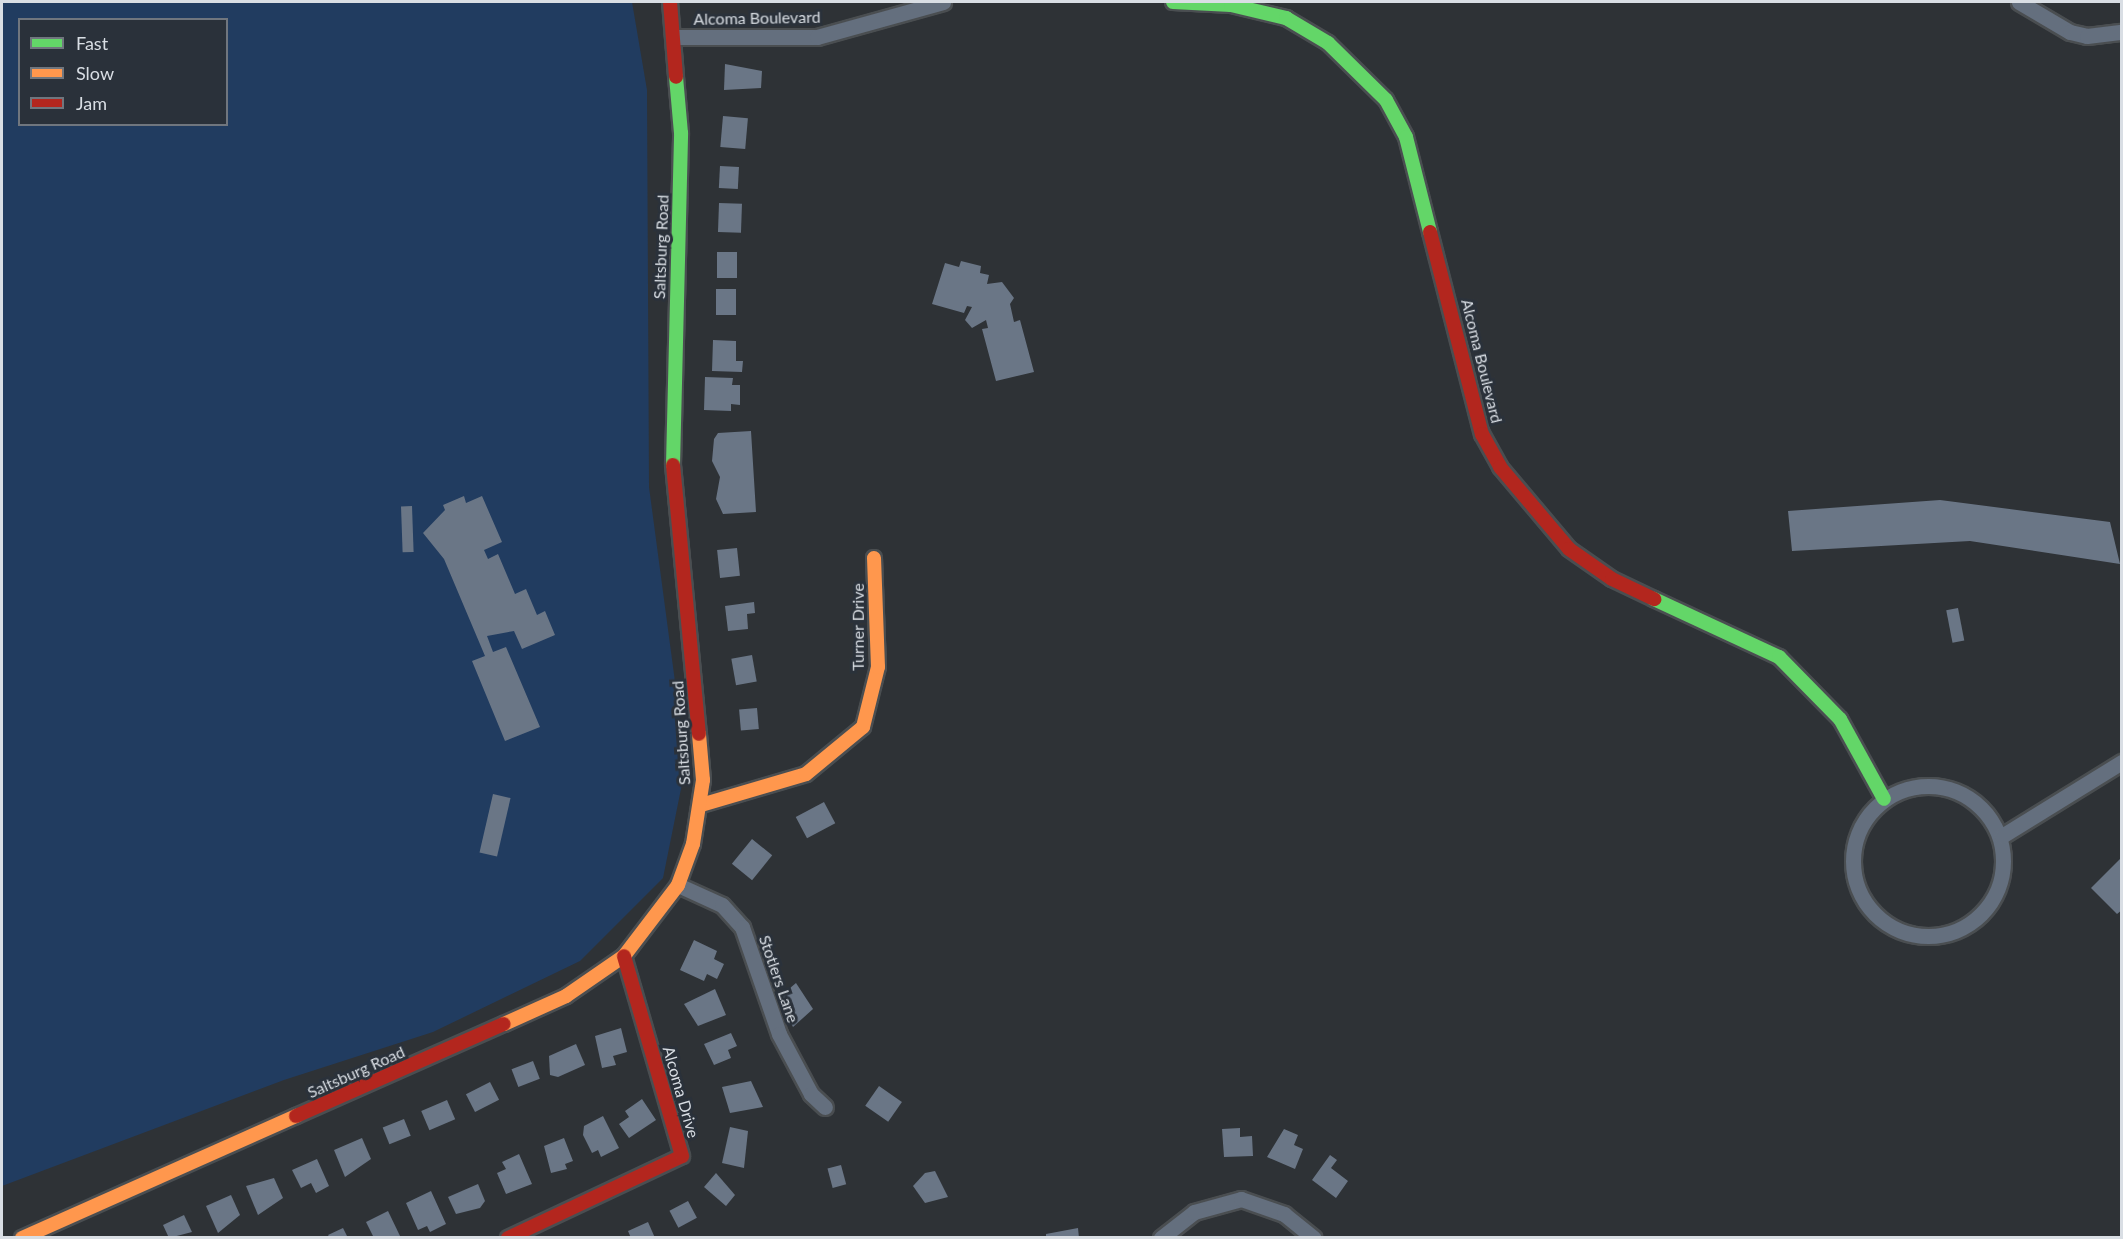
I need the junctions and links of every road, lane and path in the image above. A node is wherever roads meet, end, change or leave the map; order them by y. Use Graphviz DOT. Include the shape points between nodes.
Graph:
graph roads {
  1 [pos="670,2"];
  2 [pos="943,2"];
  3 [pos="1173,2"];
  4 [pos="2019,2"];
  5 [pos="2121,32"];
  6 [pos="675,37"];
  7 [pos="874,558"];
  8 [pos="2121,762"];
  9 [pos="1884,799"];
  10 [pos="701,805"];
  11 [pos="2002,836"];
  12 [pos="678,885"];
  13 [pos="624,956"];
  14 [pos="825,1107"];
  15 [pos="22,1238"];
  16 [pos="508,1238"];
  17 [pos="1161,1238"];
  18 [pos="1314,1238"];
  1 -- 6 [label="street, Saltsburg Road"];
  2 -- 6 [label="street, Alcoma Boulevard" via="817,37"];
  3 -- 9 [label="street, Alcoma Boulevard" via="1231,5 1286,18 1328,43 1386,100 1406,137 1482,434 1500,467 1569,549 1612,579 1779,657 1840,719"];
  4 -- 5 [label="street" via="2070,32 2087,36"];
  6 -- 10 [label="street, Saltsburg Road" via="681,134 672,452 677,544 700,720"];
  7 -- 10 [label="street, Turner Drive" via="878,667 863,727 806,774"];
  8 -- 11 [label="street"];
  9 -- 11 [label="street" via="1920,785 1948,788 1975,802"];
  9 -- 11 [label="street" via="1864,819 1852,864 1858,890 1873,913 1909,934 1952,933 1992,901 2003,862"];
  10 -- 12 [label="street, Saltsburg Road"];
  12 -- 13 [label="street, Saltsburg Road"];
  12 -- 14 [label="street, Stotlers Lane" via="722,905 742,927 779,1034 810,1094"];
  13 -- 15 [label="street, Saltsburg Road" via="531,1013"];
  13 -- 16 [label="street, Alcoma Drive" via="682,1156"];
  17 -- 18 [label="street" via="1194,1212 1241,1199 1284,1214"];
}
